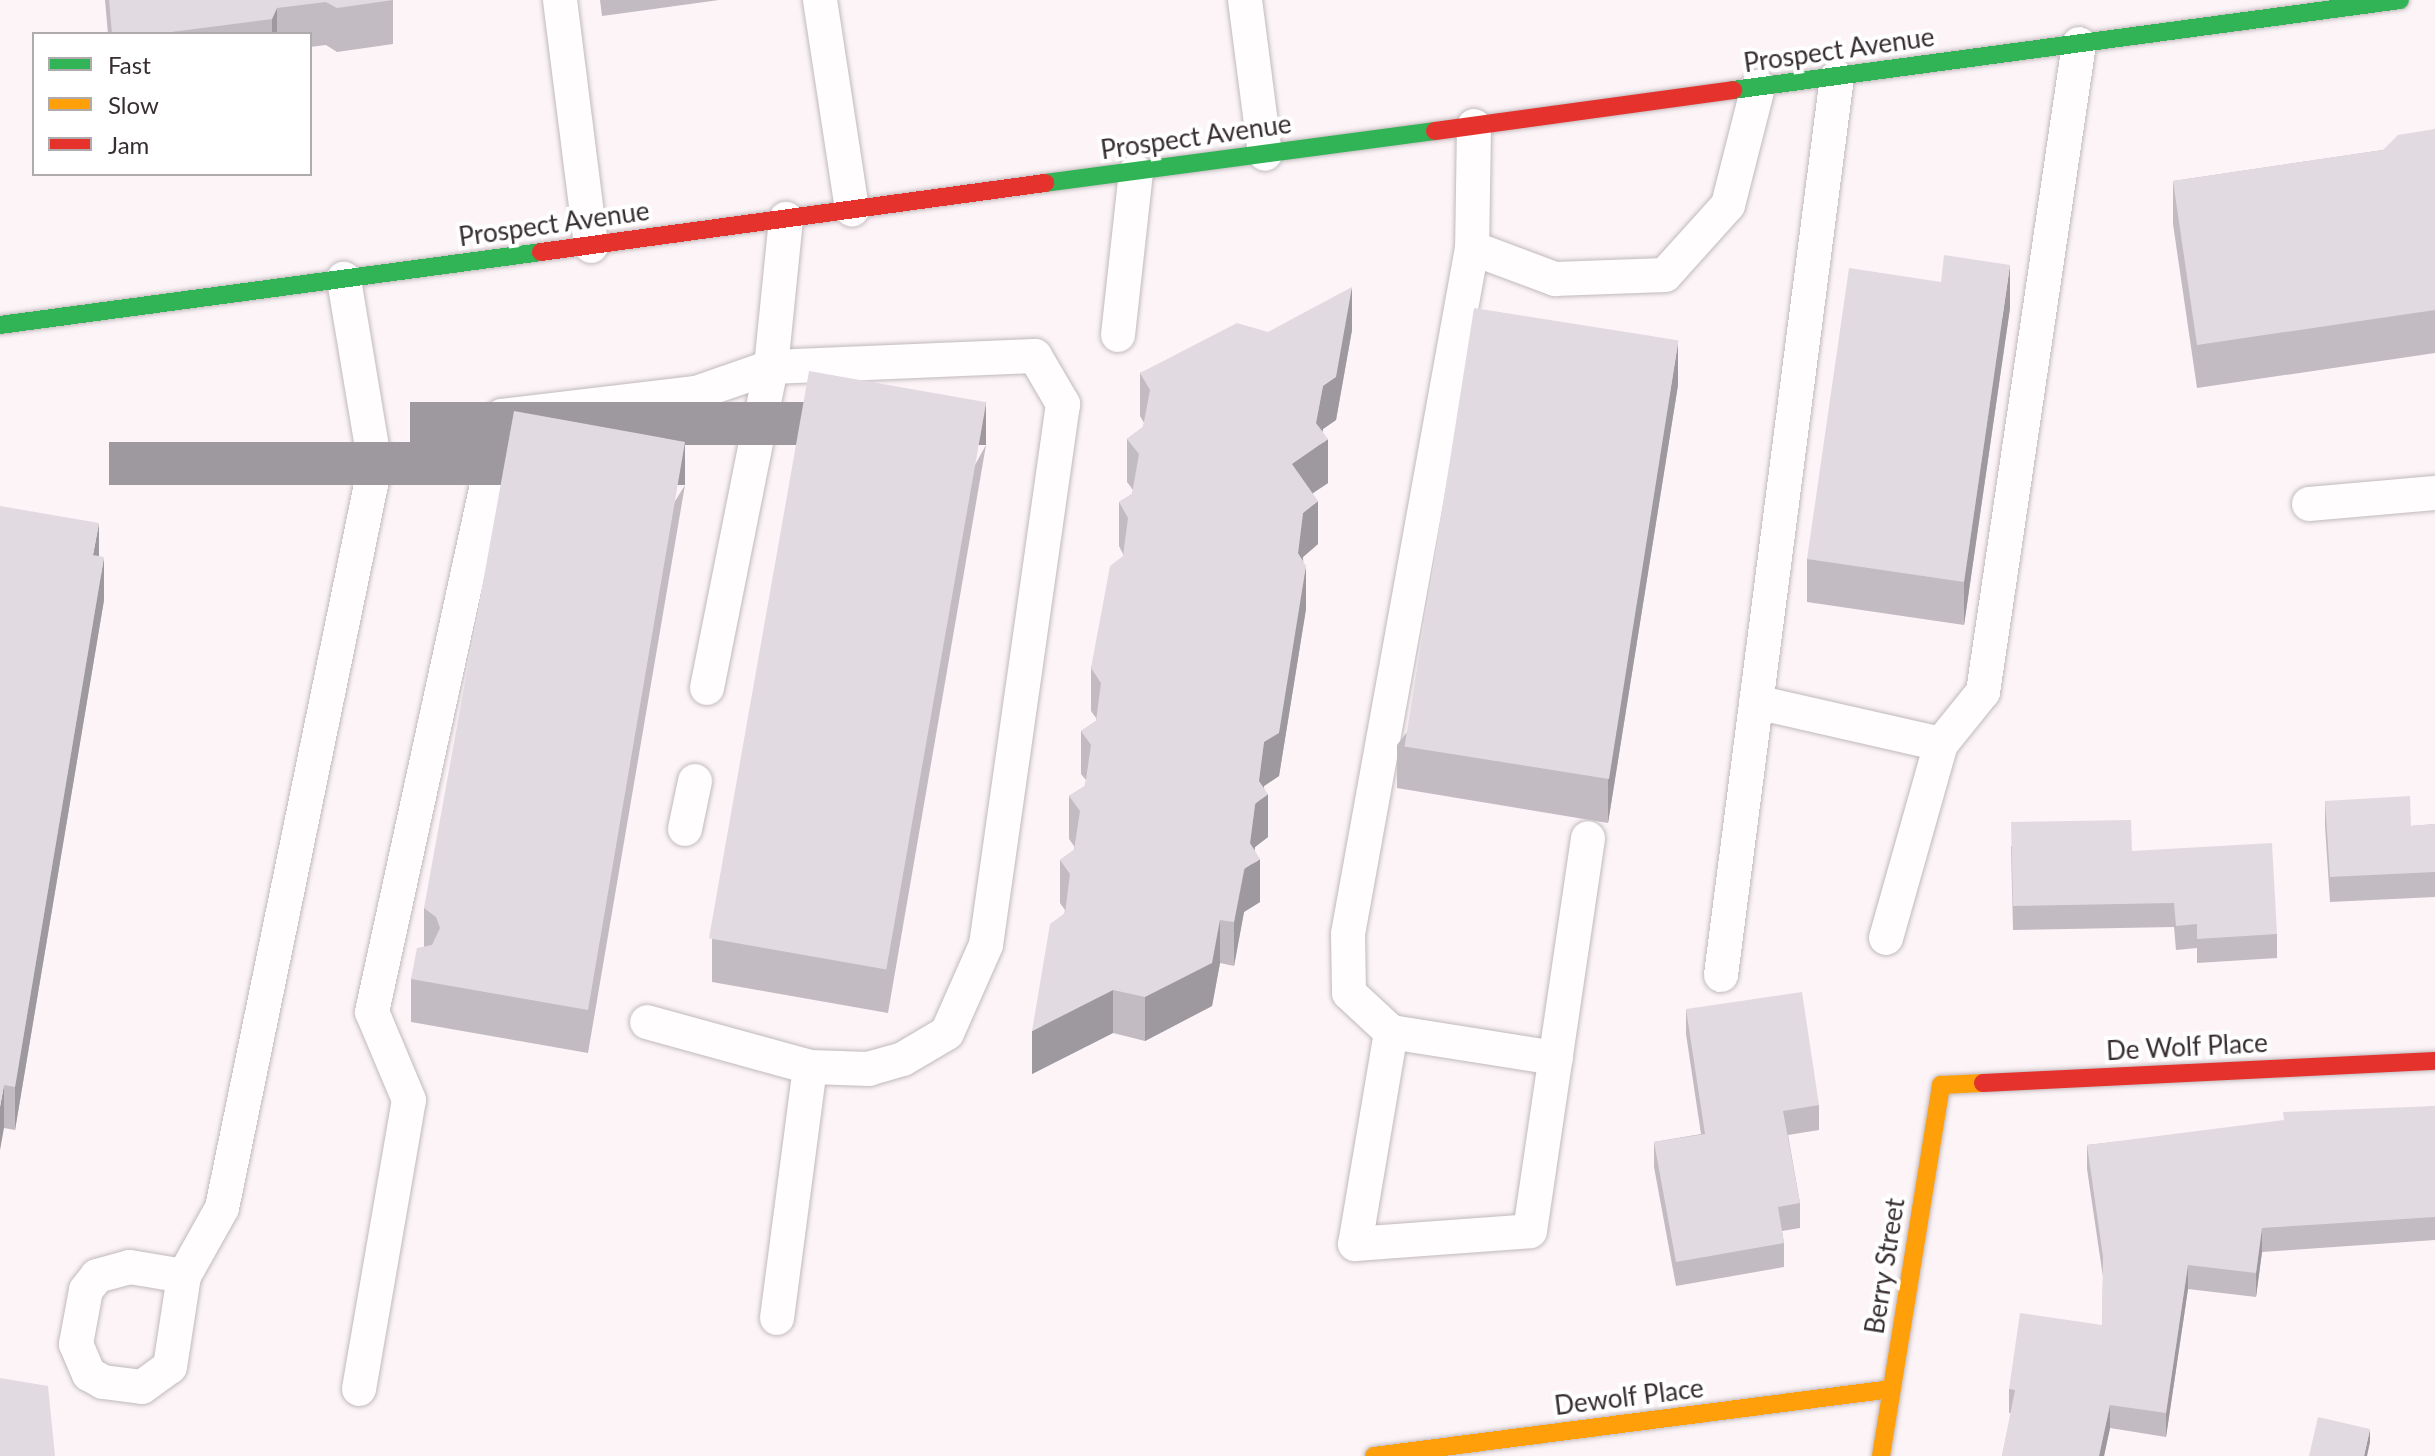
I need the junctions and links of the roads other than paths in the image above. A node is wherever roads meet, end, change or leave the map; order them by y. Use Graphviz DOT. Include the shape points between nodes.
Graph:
graph roads {
  1 [pos="560,0"];
  2 [pos="820,0"];
  3 [pos="1245,0"];
  4 [pos="2400,0"];
  5 [pos="2079,44"];
  6 [pos="1837,77"];
  7 [pos="1758,87"];
  8 [pos="1474,126"];
  9 [pos="1265,154"];
  10 [pos="1136,172"];
  11 [pos="852,210"];
  12 [pos="786,219"];
  13 [pos="591,246"];
  14 [pos="1472,248"];
  15 [pos="344,279"];
  16 [pos="0,325"];
  17 [pos="1118,335"];
  18 [pos="771,367"];
  19 [pos="2435,493"];
  20 [pos="2309,504"];
  21 [pos="707,688"];
  22 [pos="1756,702"];
  23 [pos="1941,744"];
  24 [pos="695,781"];
  25 [pos="685,829"];
  26 [pos="1588,838"];
  27 [pos="1886,938"];
  28 [pos="384,955"];
  29 [pos="420,972"];
  30 [pos="1721,975"];
  31 [pos="647,1022"];
  32 [pos="1391,1032"];
  33 [pos="1556,1058"];
  34 [pos="2435,1061"];
  35 [pos="810,1067"];
  36 [pos="1941,1085"];
  37 [pos="184,1276"];
  38 [pos="777,1318"];
  39 [pos="359,1389"];
  40 [pos="1891,1389"];
  41 [pos="1374,1456"];
  42 [pos="1881,1456"];
  1 -- 13 [label="lane"];
  2 -- 11 [label="lane"];
  3 -- 9 [label="lane"];
  4 -- 5 [label="street, Prospect Avenue"];
  5 -- 6 [label="street, Prospect Avenue"];
  5 -- 23 [label="lane" via="1983,692"];
  6 -- 7 [label="street, Prospect Avenue"];
  6 -- 22 [label="lane"];
  7 -- 8 [label="street, Prospect Avenue"];
  7 -- 14 [label="lane" via="1728,205 1665,275 1555,279"];
  8 -- 9 [label="street, Prospect Avenue"];
  8 -- 14 [label="lane"];
  9 -- 10 [label="street, Prospect Avenue"];
  10 -- 11 [label="street, Prospect Avenue"];
  10 -- 17 [label="lane"];
  11 -- 12 [label="street, Prospect Avenue"];
  12 -- 13 [label="street, Prospect Avenue"];
  12 -- 18 [label="lane"];
  13 -- 15 [label="street, Prospect Avenue"];
  14 -- 32 [label="lane" via="1348,934 1349,993"];
  15 -- 16 [label="street, Prospect Avenue"];
  15 -- 37 [label="lane" via="375,465 222,1208"];
  18 -- 21 [label="lane"];
  18 -- 28 [label="lane" via="696,393 502,416"];
  18 -- 35 [label="lane" via="1035,356 1063,404 986,945 947,1033 903,1059 869,1069"];
  19 -- 20 [label="lane"];
  22 -- 23 [label="lane"];
  22 -- 30 [label="lane"];
  23 -- 27 [label="lane"];
  24 -- 25 [label="lane"];
  26 -- 33 [label="lane"];
  28 -- 29 [label="lane"];
  28 -- 39 [label="lane" via="372,1012 409,1100"];
  31 -- 35 [label="lane"];
  32 -- 33 [label="lane"];
  32 -- 33 [label="lane" via="1355,1244 1530,1231"];
  34 -- 36 [label="street, De Wolf Place"];
  35 -- 38 [label="lane"];
  36 -- 40 [label="street, Berry Street"];
  40 -- 41 [label="street, Dewolf Place"];
  40 -- 42 [label="street, Berry Street"];
}
